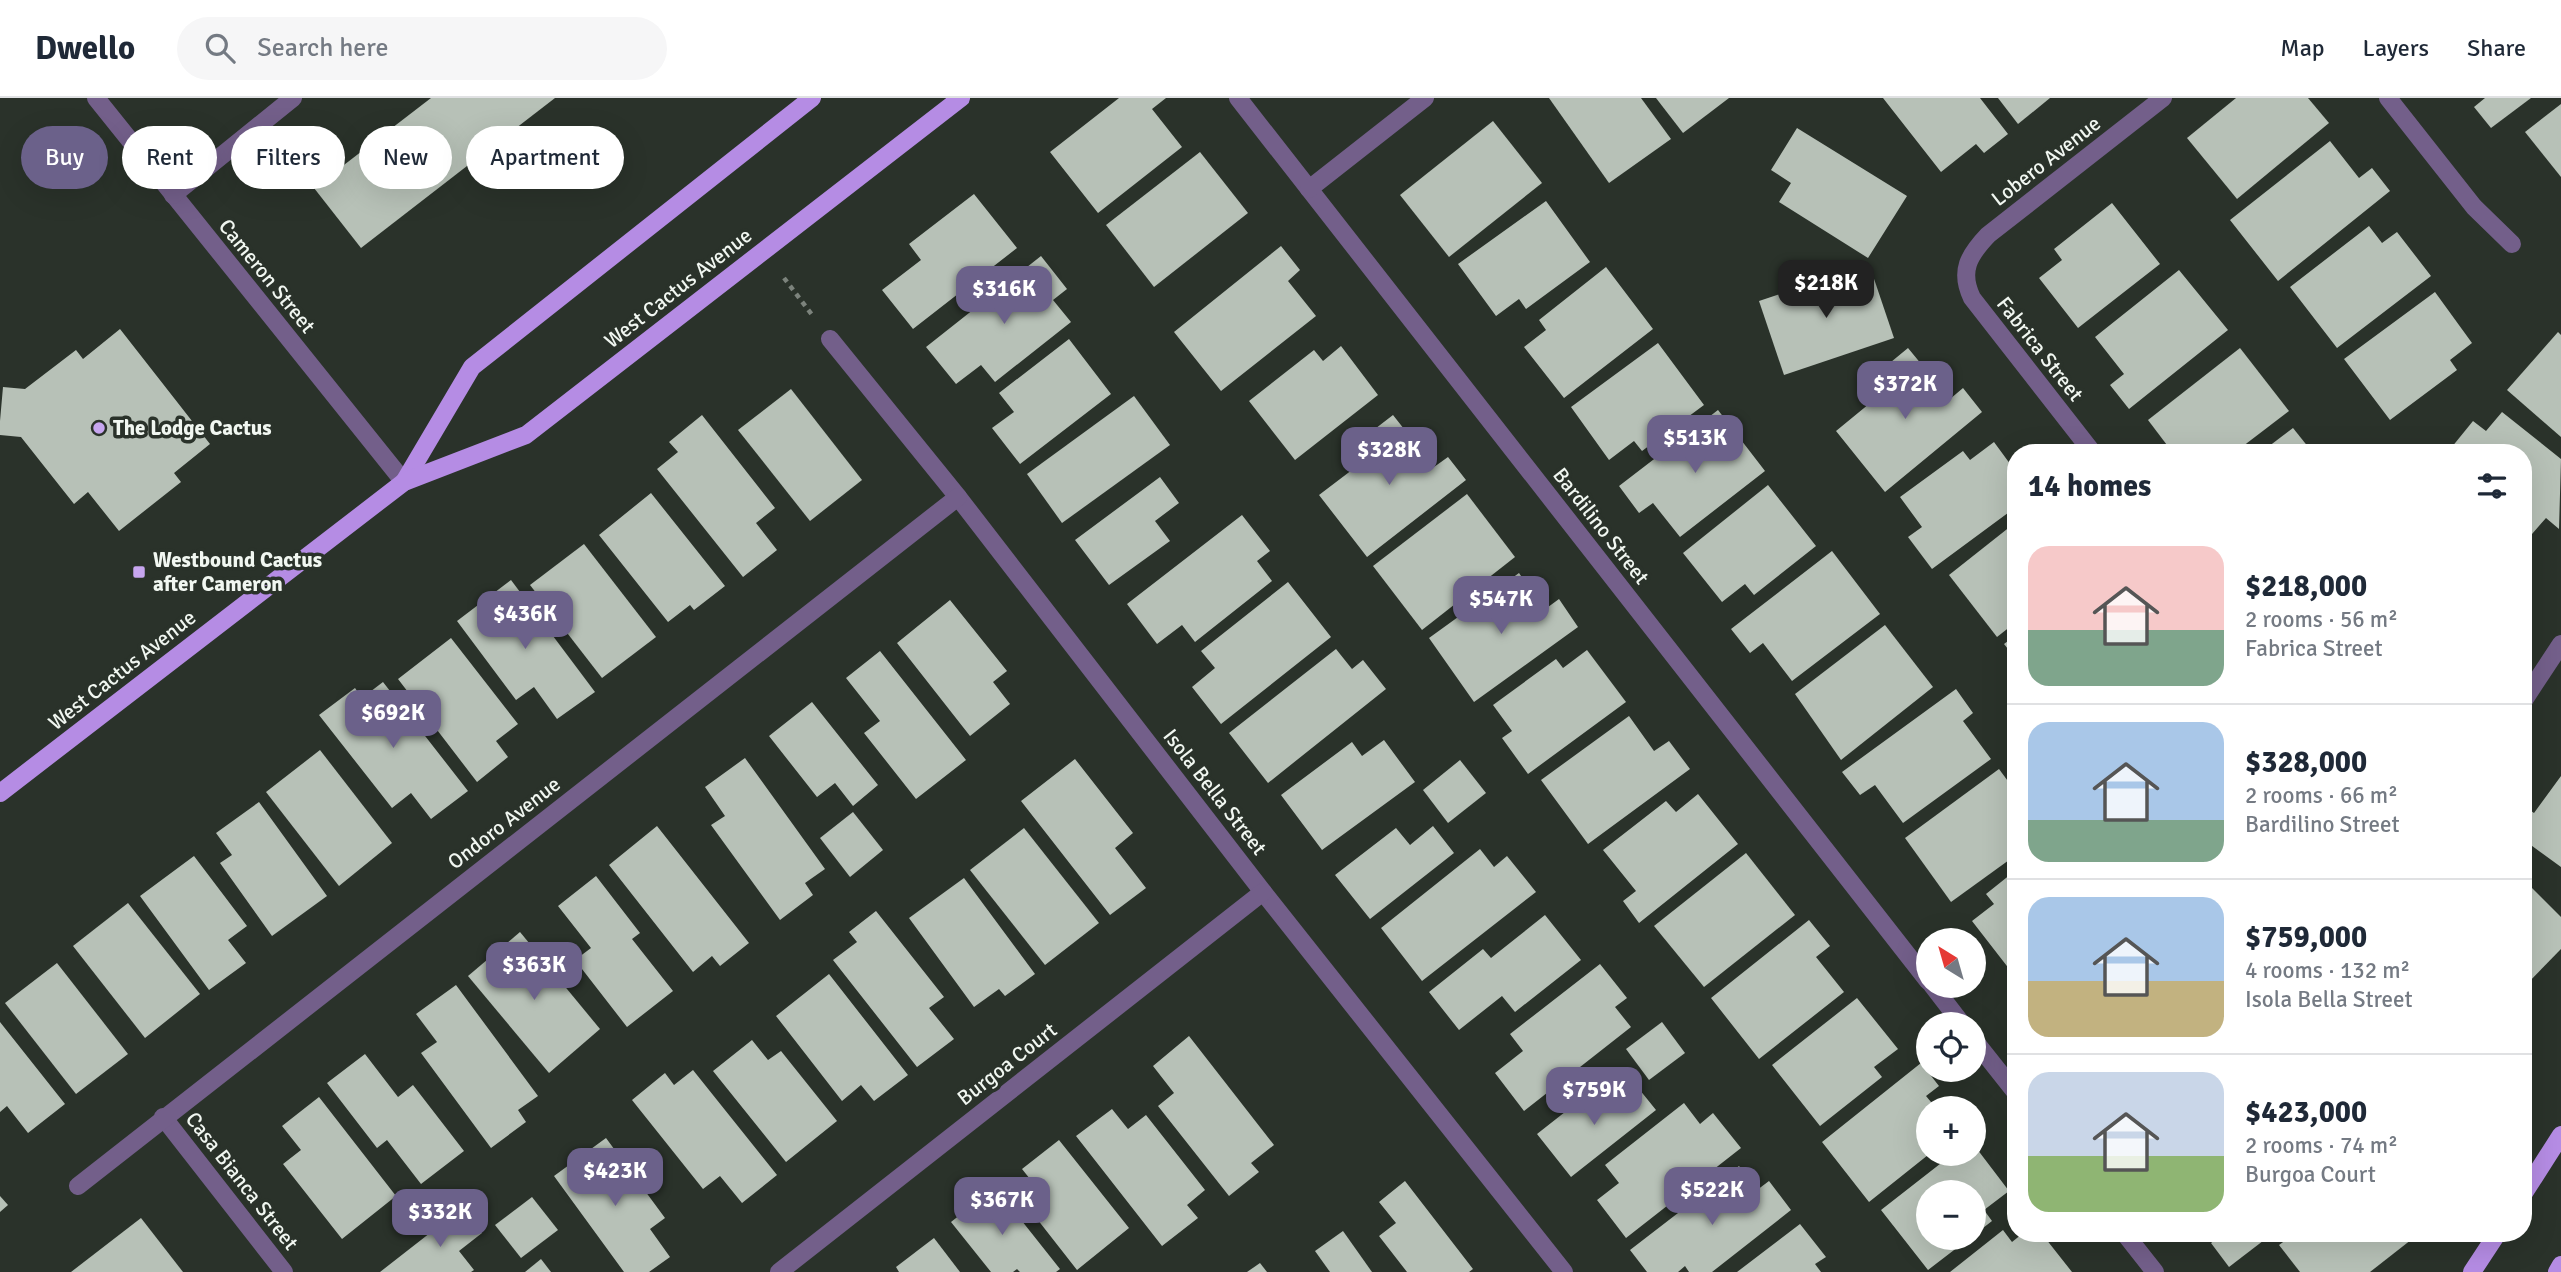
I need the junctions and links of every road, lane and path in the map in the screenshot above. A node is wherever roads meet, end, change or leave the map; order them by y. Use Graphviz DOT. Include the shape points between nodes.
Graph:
graph roads {
  1 [pos="96,98"];
  2 [pos="293,98"];
  3 [pos="812,98"];
  4 [pos="961,98"];
  5 [pos="1238,98"];
  6 [pos="1425,98"];
  7 [pos="2164,98"];
  8 [pos="2388,98"];
  9 [pos="1309,189"];
  10 [pos="173,195"];
  11 [pos="2512,244"];
  12 [pos="1965,267"];
  13 [pos="784,278"];
  14 [pos="830,340"];
  15 [pos="2087,444"];
  16 [pos="404,482"];
  17 [pos="958,497"];
  18 [pos="2561,644"];
  19 [pos="2532,688"];
  20 [pos="0,793"];
  21 [pos="1263,892"];
  22 [pos="1916,965"];
  23 [pos="1942,998"];
  24 [pos="1953,1012"];
  25 [pos="1986,1055"];
  26 [pos="2007,1082"];
  27 [pos="163,1117"];
  28 [pos="2561,1135"];
  29 [pos="2532,1180"];
  30 [pos="78,1186"];
  31 [pos="2131,1242"];
  32 [pos="2492,1242"];
  33 [pos="2561,1265"];
  34 [pos="284,1272"];
  35 [pos="779,1272"];
  36 [pos="1564,1272"];
  37 [pos="2155,1272"];
  38 [pos="2472,1272"];
  39 [pos="2557,1272"];
  1 -- 10 [label="street, Cameron Street"];
  2 -- 10 [label="street"];
  3 -- 16 [label="main road, West Cactus Avenue" via="472,366"];
  4 -- 16 [label="main road, West Cactus Avenue" via="526,435"];
  5 -- 9 [label="street, Bardilino Street"];
  6 -- 9 [label="street"];
  7 -- 12 [label="street, Lobero Avenue" via="1989,235"];
  8 -- 11 [label="street" via="2474,207"];
  9 -- 22 [label="street, Bardilino Street"];
  10 -- 16 [label="street, Cameron Street"];
  12 -- 15 [label="street, Fabrica Street" via="1965,284 1972,298"];
  13 -- 14 [label="path"];
  14 -- 17 [label="street, Isola Bella Street"];
  16 -- 20 [label="main road, West Cactus Avenue"];
  17 -- 21 [label="street, Isola Bella Street"];
  17 -- 27 [label="street, Ondoro Avenue"];
  18 -- 19 [label="street"];
  21 -- 35 [label="street, Burgoa Court"];
  21 -- 36 [label="street, Isola Bella Street"];
  23 -- 24 [label="street, Bardilino Street"];
  25 -- 26 [label="street"];
  27 -- 30 [label="street, Ondoro Avenue"];
  27 -- 34 [label="street, Casa Bianca Street"];
  28 -- 29 [label="main road"];
  31 -- 37 [label="street"];
  32 -- 38 [label="main road"];
  33 -- 39 [label="main road"];
}
